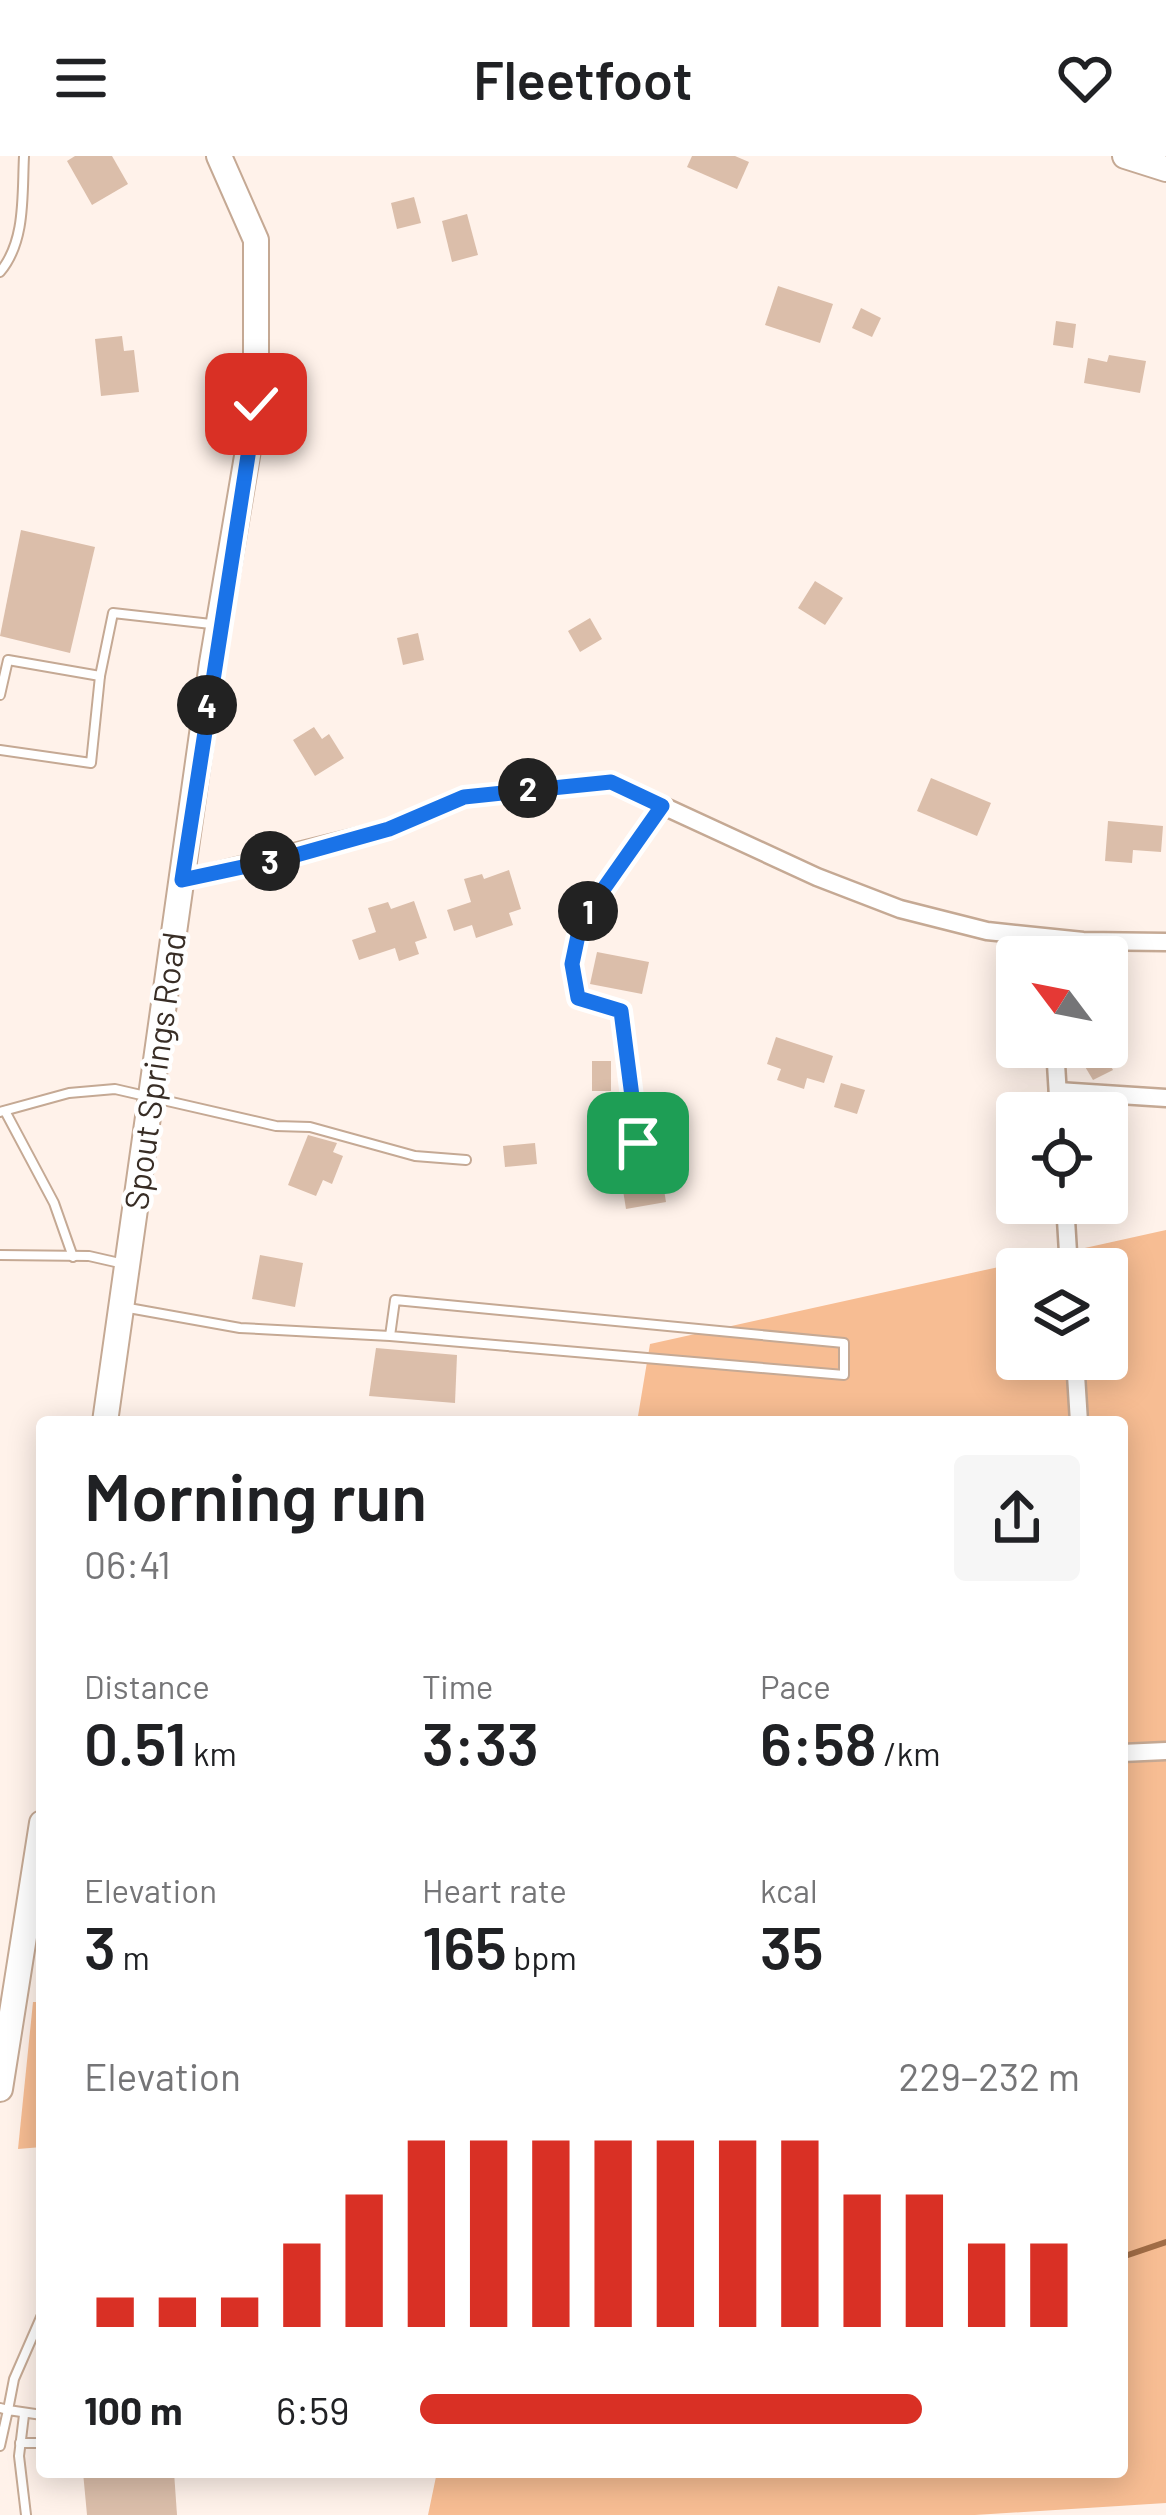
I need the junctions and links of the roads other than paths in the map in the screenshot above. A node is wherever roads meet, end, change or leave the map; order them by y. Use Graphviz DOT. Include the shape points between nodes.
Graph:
graph roads {
  1 [pos="24,156"];
  2 [pos="219,156"];
  3 [pos="1125,156"];
  4 [pos="1166,169"];
  5 [pos="0,272"];
  6 [pos="219,625"];
  7 [pos="100,676"];
  8 [pos="0,695"];
  9 [pos="0,750"];
  10 [pos="662,806"];
  11 [pos="182,880"];
  12 [pos="1166,942"];
  13 [pos="1056,1068"];
  14 [pos="1058,1090"];
  15 [pos="152,1096"];
  16 [pos="1166,1098"];
  17 [pos="3,1112"];
  18 [pos="638,1143"];
  19 [pos="466,1160"];
  20 [pos="0,1256"];
  21 [pos="73,1257"];
  22 [pos="128,1264"];
  23 [pos="122,1306"];
  24 [pos="390,1336"];
  25 [pos="1076,1380"];
  26 [pos="106,1416"];
  27 [pos="1078,1416"];
  28 [pos="1166,1751"];
  29 [pos="1128,1753"];
  30 [pos="36,1846"];
  31 [pos="12,1939"];
  32 [pos="0,2089"];
  33 [pos="36,2329"];
  34 [pos="4,2409"];
  35 [pos="24,2415"];
  36 [pos="36,2415"];
  37 [pos="36,2443"];
  38 [pos="20,2444"];
  39 [pos="0,2446"];
  40 [pos="26,2515"];
  1 -- 5 [label="lane" via="20,231"];
  2 -- 6 [label="street, Spout Springs Road" via="256,240 256,404"];
  3 -- 4 [label="street"];
  6 -- 7 [label="lane" via="112,613"];
  6 -- 11 [label="street, Spout Springs Road"];
  7 -- 8 [label="lane" via="8,660"];
  7 -- 9 [label="lane" via="91,763"];
  10 -- 11 [label="street" via="611,782 464,797 389,829"];
  10 -- 12 [label="street" via="817,877 987,932"];
  10 -- 18 [label="lane" via="581,921 572,964 578,998 621,1011"];
  11 -- 15 [label="street, Spout Springs Road"];
  13 -- 14 [label="street"];
  14 -- 16 [label="street"];
  15 -- 17 [label="lane" via="69,1093"];
  15 -- 19 [label="lane" via="415,1156"];
  15 -- 22 [label="street, Spout Springs Road"];
  17 -- 21 [label="lane" via="54,1203"];
  20 -- 21 [label="lane"];
  21 -- 22 [label="lane"];
  22 -- 23 [label="street, Spout Springs Road"];
  23 -- 24 [label="lane" via="240,1328"];
  23 -- 26 [label="street, Spout Springs Road"];
  24 -- 24 [label="lane" via="776,1369 844,1375 844,1342 395,1300"];
  25 -- 27 [label="street"];
  28 -- 29 [label="street"];
  30 -- 31 [label="street"];
  31 -- 32 [label="street"];
  33 -- 34 [label="lane"];
  34 -- 35 [label="lane"];
  34 -- 39 [label="lane"];
  35 -- 36 [label="lane"];
  35 -- 38 [label="lane"];
  37 -- 38 [label="lane"];
  38 -- 40 [label="lane"];
}
